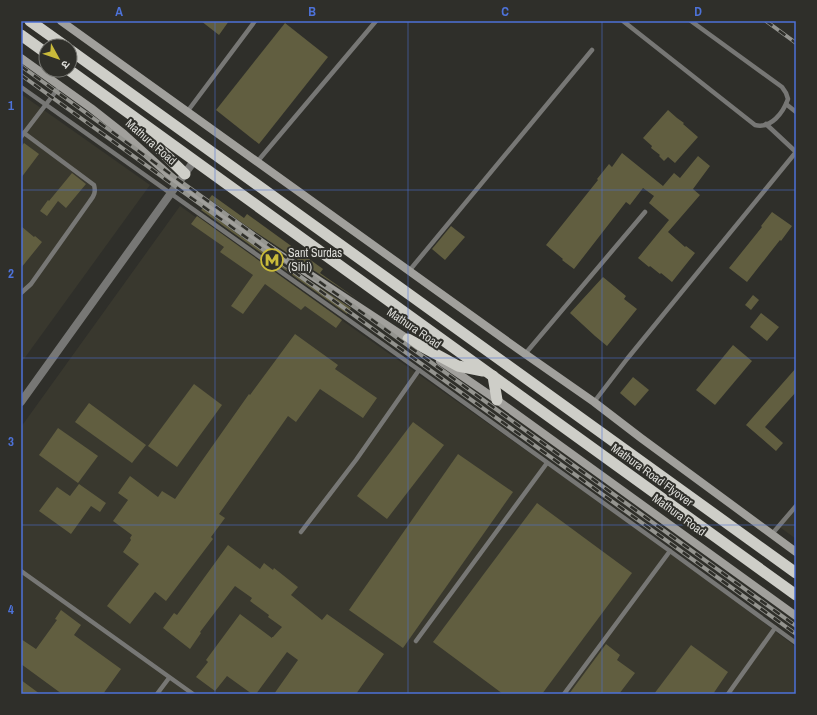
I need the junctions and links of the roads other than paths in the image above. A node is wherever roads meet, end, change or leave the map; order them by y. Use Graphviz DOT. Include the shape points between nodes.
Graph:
graph roads {
  1 [pos="30,21"];
  2 [pos="61,21"];
  3 [pos="256,21"];
  4 [pos="376,21"];
  5 [pos="623,21"];
  6 [pos="691,21"];
  7 [pos="21,35"];
  8 [pos="54,38"];
  9 [pos="38,47"];
  10 [pos="592,50"];
  11 [pos="78,56"];
  12 [pos="21,58"];
  13 [pos="78,76"];
  14 [pos="60,86"];
  15 [pos="21,87"];
  16 [pos="105,96"];
  17 [pos="45,104"];
  18 [pos="786,104"];
  19 [pos="187,112"];
  20 [pos="796,112"];
  21 [pos="766,124"];
  22 [pos="22,135"];
  23 [pos="796,152"];
  24 [pos="194,161"];
  25 [pos="257,162"];
  26 [pos="185,174"];
  27 [pos="178,183"];
  28 [pos="171,194"];
  29 [pos="645,212"];
  30 [pos="409,271"];
  31 [pos="21,293"];
  32 [pos="408,339"];
  33 [pos="525,354"];
  34 [pos="419,370"];
  35 [pos="490,374"];
  36 [pos="497,400"];
  37 [pos="21,402"];
  38 [pos="594,402"];
  39 [pos="547,464"];
  40 [pos="796,506"];
  41 [pos="301,532"];
  42 [pos="772,534"];
  43 [pos="670,551"];
  44 [pos="796,552"];
  45 [pos="21,571"];
  46 [pos="796,573"];
  47 [pos="796,595"];
  48 [pos="796,616"];
  49 [pos="775,628"];
  50 [pos="416,641"];
  51 [pos="796,643"];
  52 [pos="169,678"];
  53 [pos="157,694"];
  54 [pos="193,694"];
  55 [pos="564,694"];
  56 [pos="728,694"];
  1 -- 8 [label="highway"];
  2 -- 19 [label="main road"];
  3 -- 19 [label="lane"];
  4 -- 25 [label="lane"];
  5 -- 21 [label="lane" via="745,118 755,125"];
  6 -- 18 [label="lane" via="782,87 788,99"];
  7 -- 9 [label="highway"];
  10 -- 30 [label="lane"];
  11 -- 46 [label="highway, Mathura Road"];
  12 -- 14 [label="main road, Mathura Road"];
  13 -- 16 [label="highway, Mathura Road"];
  14 -- 17 [label="lane"];
  14 -- 27 [label="main road, Mathura Road" via="124,134"];
  15 -- 17 [label="lane"];
  16 -- 24 [label="highway, Mathura Road"];
  16 -- 26 [label="highway"];
  17 -- 22 [label="lane"];
  17 -- 28 [label="lane"];
  18 -- 20 [label="lane"];
  18 -- 21 [label="lane" via="773,121"];
  19 -- 25 [label="main road"];
  21 -- 23 [label="lane"];
  22 -- 31 [label="lane" via="94,185 95,189 90,201 31,284"];
  23 -- 38 [label="lane"];
  24 -- 26 [label="street"];
  24 -- 35 [label="highway, Mathura Road"];
  25 -- 30 [label="main road"];
  26 -- 27 [label="street"];
  27 -- 28 [label="street"];
  27 -- 32 [label="main road, Mathura Road" via="242,230"];
  28 -- 34 [label="lane"];
  28 -- 37 [label="street"];
  29 -- 33 [label="lane"];
  30 -- 33 [label="main road"];
  32 -- 35 [label="highway" via="458,366"];
  32 -- 36 [label="main road, Mathura Road"];
  33 -- 38 [label="main road"];
  34 -- 39 [label="lane"];
  34 -- 41 [label="lane" via="356,460"];
  35 -- 36 [label="highway"];
  35 -- 47 [label="highway, Mathura Road Flyover"];
  36 -- 48 [label="main road, Mathura Road"];
  38 -- 42 [label="main road"];
  39 -- 43 [label="lane"];
  39 -- 50 [label="lane"];
  40 -- 42 [label="lane"];
  42 -- 44 [label="main road"];
  43 -- 49 [label="lane"];
  43 -- 55 [label="lane"];
  45 -- 52 [label="lane"];
  49 -- 51 [label="lane"];
  49 -- 56 [label="lane"];
  52 -- 53 [label="lane"];
  52 -- 54 [label="lane"];
}
